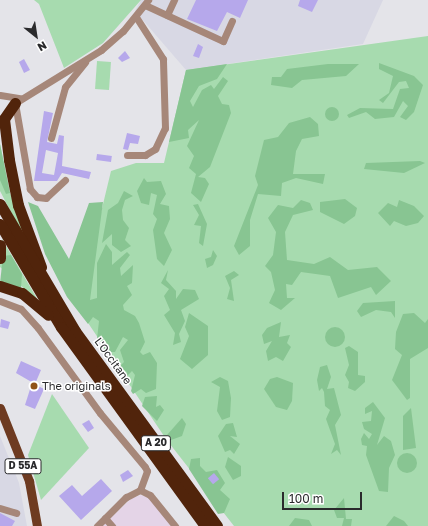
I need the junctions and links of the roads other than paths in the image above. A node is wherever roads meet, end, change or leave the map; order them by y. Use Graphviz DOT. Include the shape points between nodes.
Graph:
graph roads {
  1 [pos="174,0"];
  2 [pos="146,2"];
  3 [pos="167,15"];
  4 [pos="136,17"];
  5 [pos="232,21"];
  6 [pos="85,61"];
  7 [pos="30,95"];
  8 [pos="0,96"];
  9 [pos="15,103"];
  10 [pos="51,138"];
  11 [pos="127,155"];
  12 [pos="65,180"];
  13 [pos="0,204"];
  14 [pos="0,224"];
  15 [pos="0,245"];
  16 [pos="0,258"];
  17 [pos="0,286"];
  18 [pos="56,300"];
  19 [pos="0,301"];
  20 [pos="61,327"];
  21 [pos="0,408"];
  22 [pos="140,490"];
  23 [pos="0,508"];
  24 [pos="16,513"];
  25 [pos="105,518"];
  26 [pos="37,526"];
  27 [pos="97,526"];
  28 [pos="112,526"];
  29 [pos="175,526"];
  30 [pos="205,526"];
  31 [pos="217,526"];
  1 -- 3 [label="street"];
  2 -- 3 [label="street"];
  2 -- 4 [label="street"];
  3 -- 5 [label="street" via="223,41"];
  4 -- 6 [label="street"];
  4 -- 11 [label="street" via="163,58 166,128 155,149 145,155"];
  6 -- 7 [label="street"];
  6 -- 10 [label="street" via="65,87"];
  7 -- 8 [label="street" via="14,99"];
  7 -- 9 [label="street"];
  9 -- 12 [label="street" via="30,189 37,197 46,198"];
  9 -- 18 [label="highway" via="4,119 9,160 27,231"];
  13 -- 18 [label="highway, L'Occitane / A 20"];
  14 -- 20 [label="highway, L'Occitane / A 20"];
  15 -- 16 [label="highway"];
  17 -- 20 [label="highway" via="31,298"];
  18 -- 31 [label="highway, L'Occitane / A 20"];
  19 -- 22 [label="street" via="21,309 38,328 100,413 145,466"];
  20 -- 30 [label="highway, L'Occitane / A 20"];
  21 -- 26 [label="main road, D 55A" via="29,481"];
  22 -- 25 [label="street" via="126,497"];
  22 -- 29 [label="street" via="150,495"];
  23 -- 24 [label="street"];
  25 -- 27 [label="street"];
  25 -- 28 [label="street"];
}
